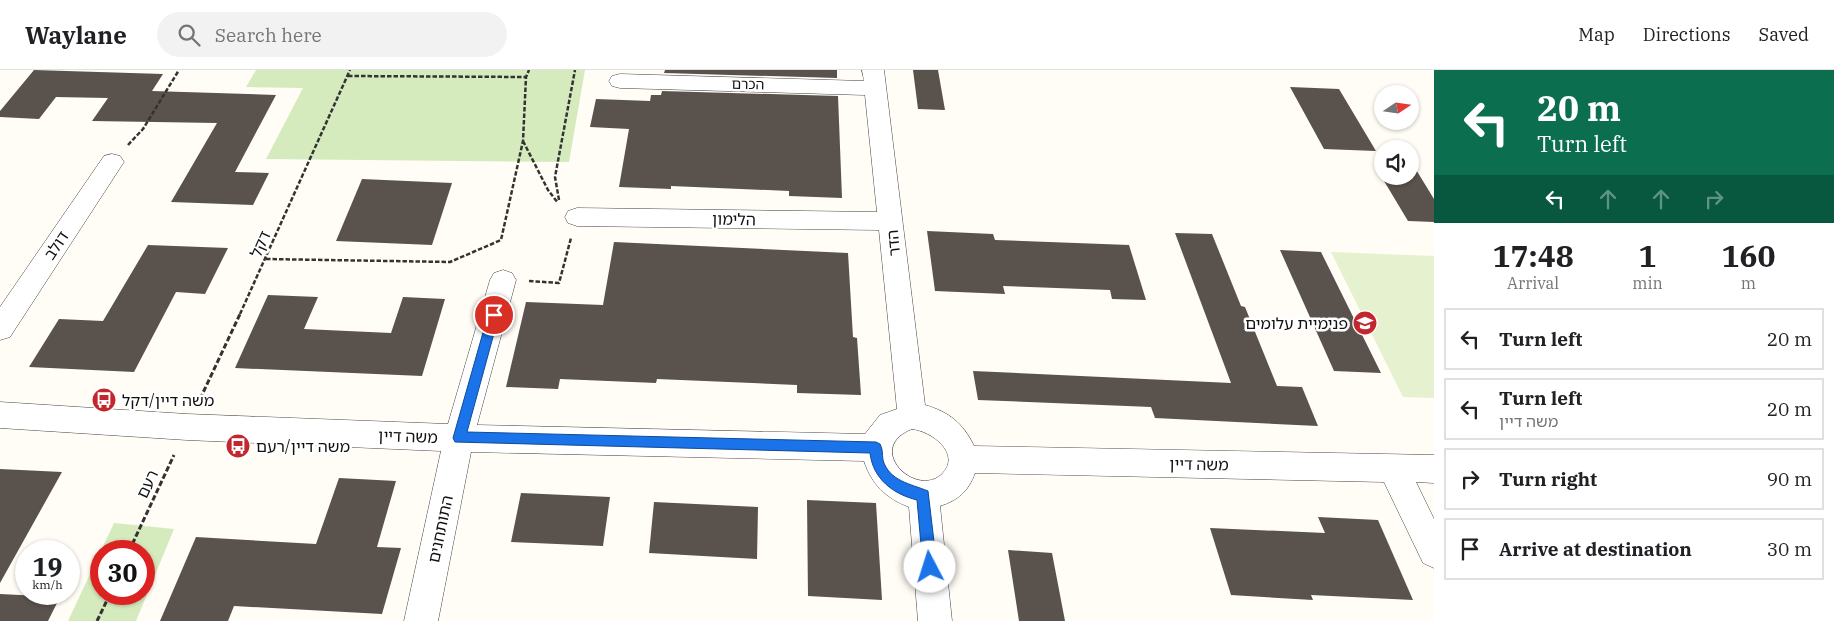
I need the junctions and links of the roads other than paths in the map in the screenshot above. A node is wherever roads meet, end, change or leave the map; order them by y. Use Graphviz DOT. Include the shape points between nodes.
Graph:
graph roads {
  1 [pos="874,79"];
  2 [pos="620,81"];
  3 [pos="112,162"];
  4 [pos="577,217"];
  5 [pos="891,221"];
  6 [pos="503,280"];
  7 [pos="0,329"];
  8 [pos="0,415"];
  9 [pos="912,416"];
  10 [pos="459,438"];
  11 [pos="876,448"];
  12 [pos="963,458"];
  13 [pos="1393,469"];
  14 [pos="1434,470"];
  15 [pos="923,495"];
  16 [pos="1434,552"];
  17 [pos="421,621"];
  18 [pos="935,621"];
  1 -- 2 [label="street, הכרם"];
  1 -- 5 [label="street, הדר"];
  3 -- 7 [label="street, דולב"];
  4 -- 5 [label="street, הלימון"];
  5 -- 9 [label="street, הדר"];
  6 -- 10 [label="street, התותחנים"];
  8 -- 10 [label="street, משה דיין" via="187,427"];
  9 -- 11 [label="street" via="887,426 879,435"];
  9 -- 12 [label="street" via="926,418 952,433"];
  10 -- 11 [label="street, משה דיין"];
  10 -- 17 [label="street, התותחנים"];
  11 -- 15 [label="street" via="877,461 894,485"];
  12 -- 13 [label="street, משה דיין"];
  12 -- 15 [label="street" via="961,473 953,485 940,493"];
  13 -- 14 [label="street, משה דיין"];
  13 -- 16 [label="street"];
  15 -- 18 [label="street"];
}
